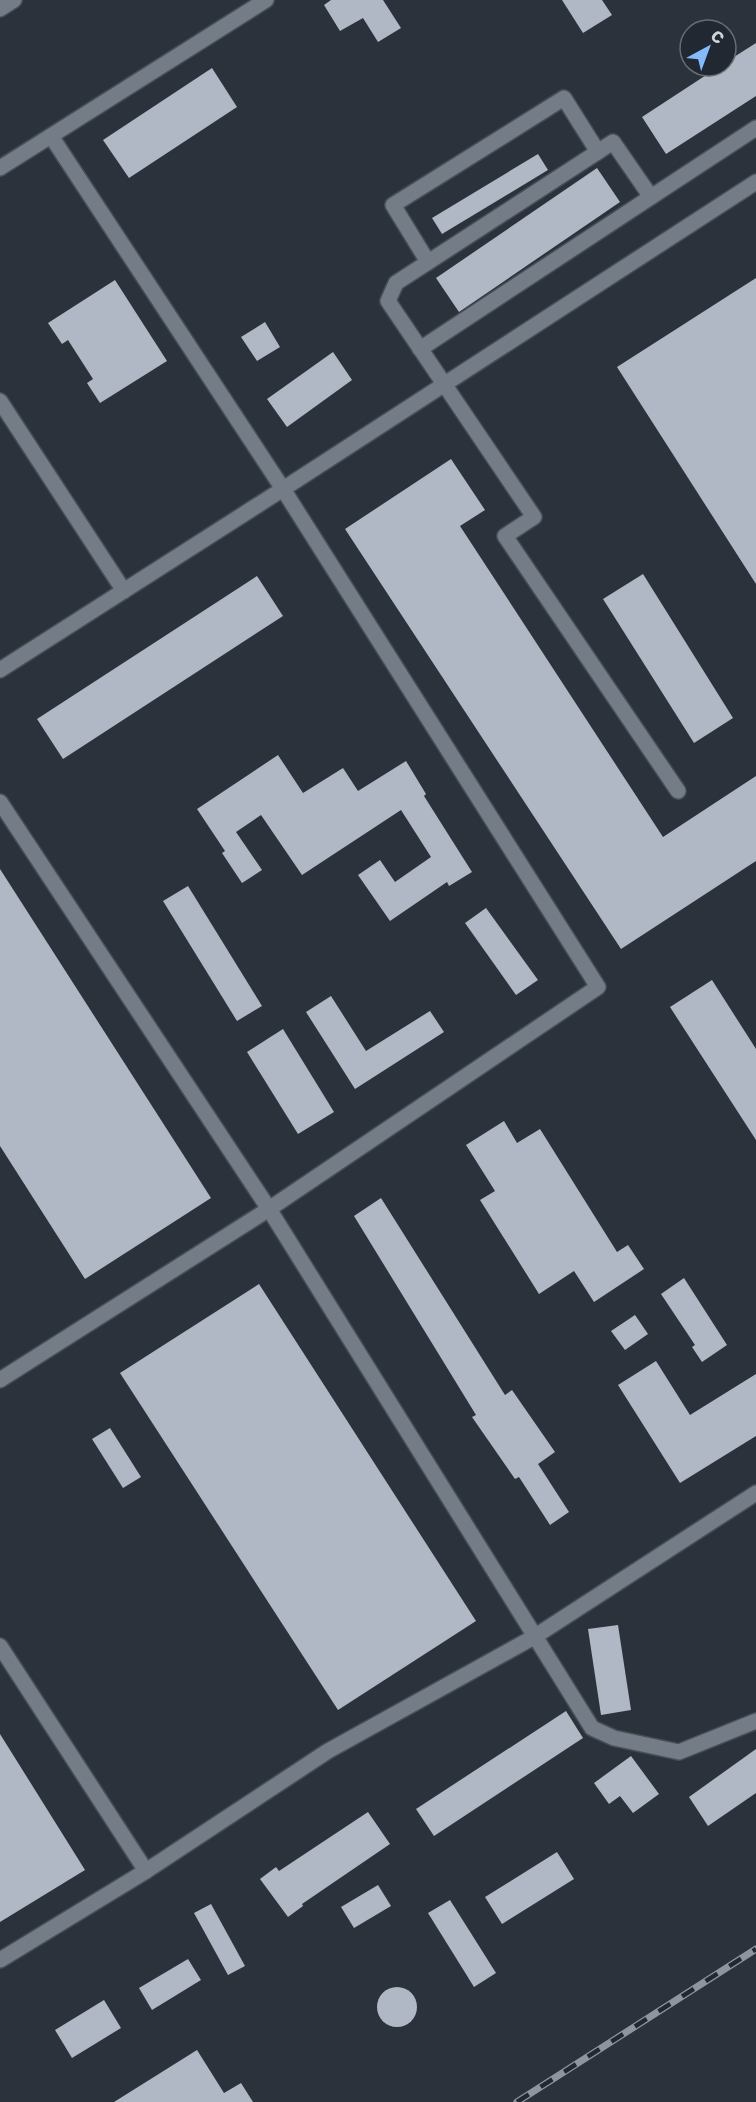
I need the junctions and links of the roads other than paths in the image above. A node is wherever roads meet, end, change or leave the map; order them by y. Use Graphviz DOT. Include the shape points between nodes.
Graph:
graph roads {
  1 [pos="14,0"];
  2 [pos="266,0"];
  3 [pos="0,9"];
  4 [pos="756,128"];
  5 [pos="51,136"];
  6 [pos="598,152"];
  7 [pos="0,168"];
  8 [pos="756,182"];
  9 [pos="651,197"];
  10 [pos="428,262"];
  11 [pos="420,349"];
  12 [pos="444,385"];
  13 [pos="0,401"];
  14 [pos="283,489"];
  15 [pos="124,591"];
  16 [pos="0,670"];
  17 [pos="678,791"];
  18 [pos="0,802"];
  19 [pos="269,1209"];
  20 [pos="0,1380"];
  21 [pos="756,1493"];
  22 [pos="534,1636"];
  23 [pos="0,1646"];
  24 [pos="756,1720"];
  25 [pos="146,1871"];
  26 [pos="0,1960"];
  1 -- 3 [label="lane"];
  2 -- 5 [label="lane"];
  4 -- 9 [label="lane"];
  5 -- 7 [label="lane"];
  5 -- 14 [label="lane"];
  6 -- 9 [label="lane" via="613,142"];
  6 -- 10 [label="lane"];
  6 -- 10 [label="lane" via="564,98 393,205"];
  8 -- 12 [label="lane"];
  9 -- 11 [label="lane"];
  10 -- 11 [label="lane" via="396,283 388,301"];
  11 -- 12 [label="lane"];
  12 -- 14 [label="lane"];
  12 -- 17 [label="lane" via="534,517 505,536"];
  13 -- 15 [label="lane"];
  14 -- 15 [label="lane"];
  14 -- 19 [label="lane" via="598,987"];
  15 -- 16 [label="lane"];
  18 -- 19 [label="lane"];
  19 -- 20 [label="lane"];
  19 -- 22 [label="lane"];
  21 -- 22 [label="lane"];
  22 -- 24 [label="lane" via="592,1728 614,1738 679,1752"];
  22 -- 25 [label="lane" via="328,1751"];
  23 -- 25 [label="lane"];
  25 -- 26 [label="lane"];
}
